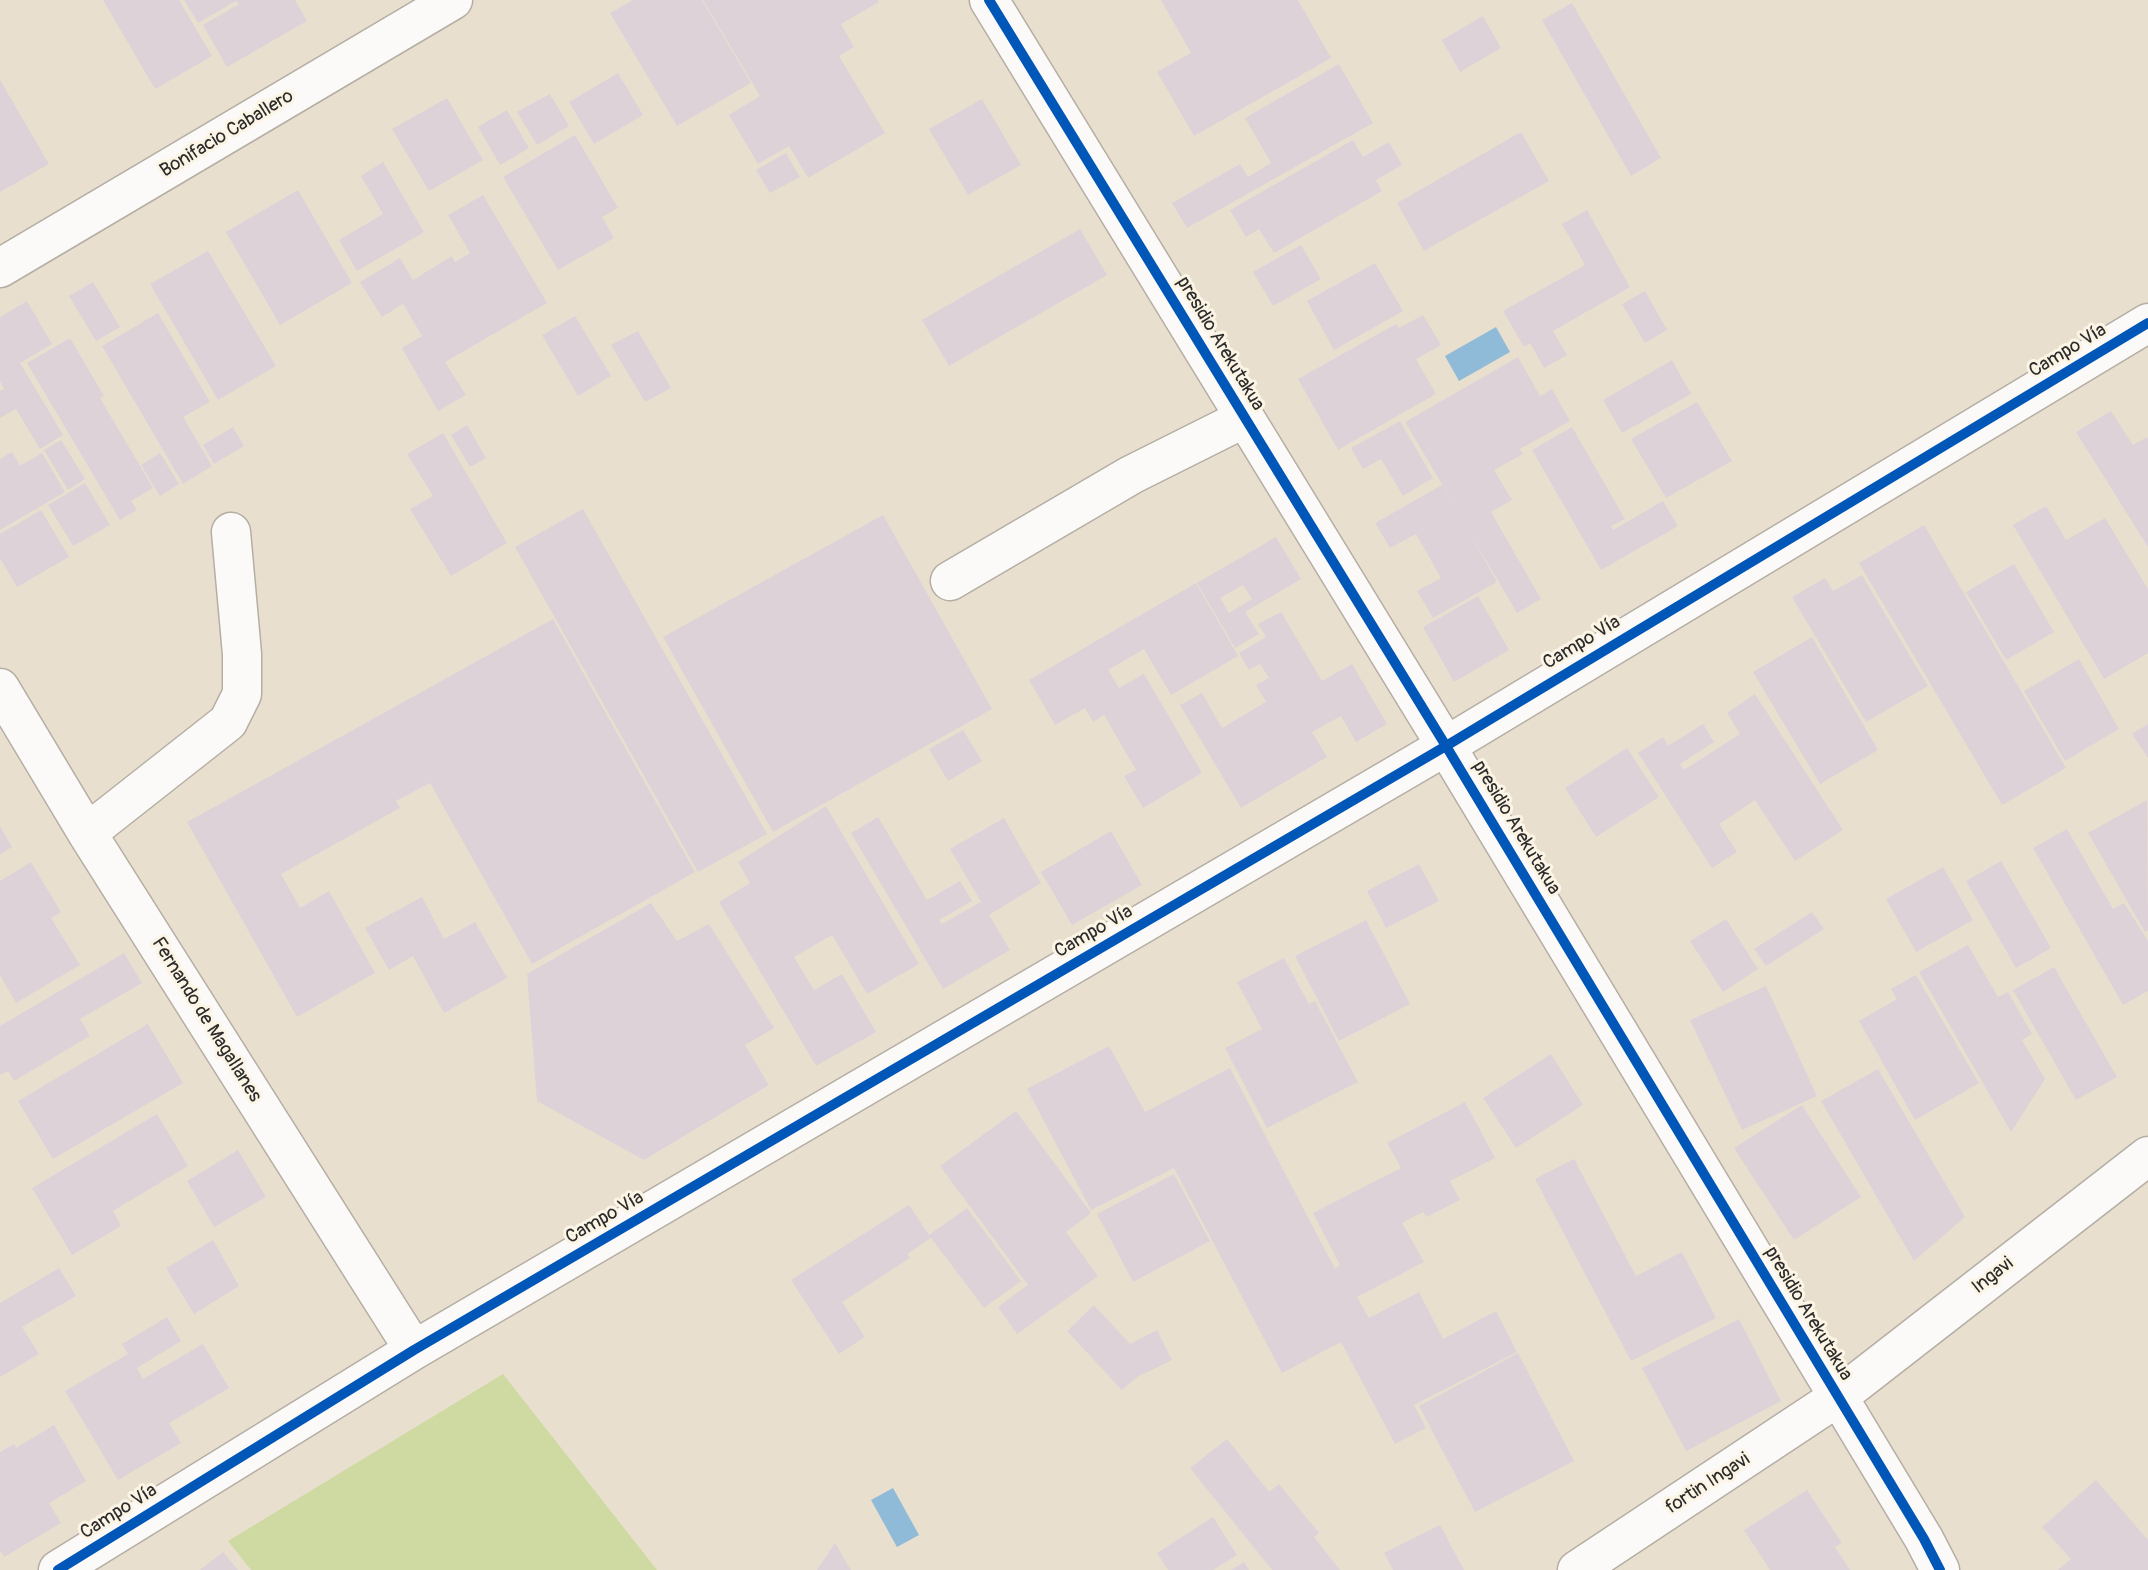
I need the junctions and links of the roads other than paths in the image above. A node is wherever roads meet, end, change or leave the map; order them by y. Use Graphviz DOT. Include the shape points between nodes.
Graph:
graph roads {
  1 [pos="453,0"];
  2 [pos="989,0"];
  3 [pos="0,268"];
  4 [pos="2148,323"];
  5 [pos="1245,418"];
  6 [pos="231,533"];
  7 [pos="950,581"];
  8 [pos="0,688"];
  9 [pos="1446,746"];
  10 [pos="88,832"];
  11 [pos="2148,1156"];
  12 [pos="414,1350"];
  13 [pos="1838,1397"];
  14 [pos="58,1570"];
  15 [pos="1577,1570"];
  16 [pos="1940,1570"];
  1 -- 3 [label="street, Bonifacio Caballero"];
  2 -- 5 [label="street, presidio Arekutakua"];
  4 -- 9 [label="street, Campo Vía"];
  5 -- 7 [label="street" via="1131,475"];
  5 -- 9 [label="street, presidio Arekutakua"];
  6 -- 10 [label="street" via="242,694 228,722"];
  8 -- 10 [label="street, Fernando de Magallanes"];
  9 -- 12 [label="street, Campo Vía"];
  9 -- 13 [label="street, presidio Arekutakua"];
  10 -- 12 [label="street, Fernando de Magallanes"];
  11 -- 13 [label="street, Ingavi"];
  12 -- 14 [label="street, Campo Vía"];
  13 -- 15 [label="street, fortin Ingavi"];
  13 -- 16 [label="street, presidio Arekutakua"];
}
